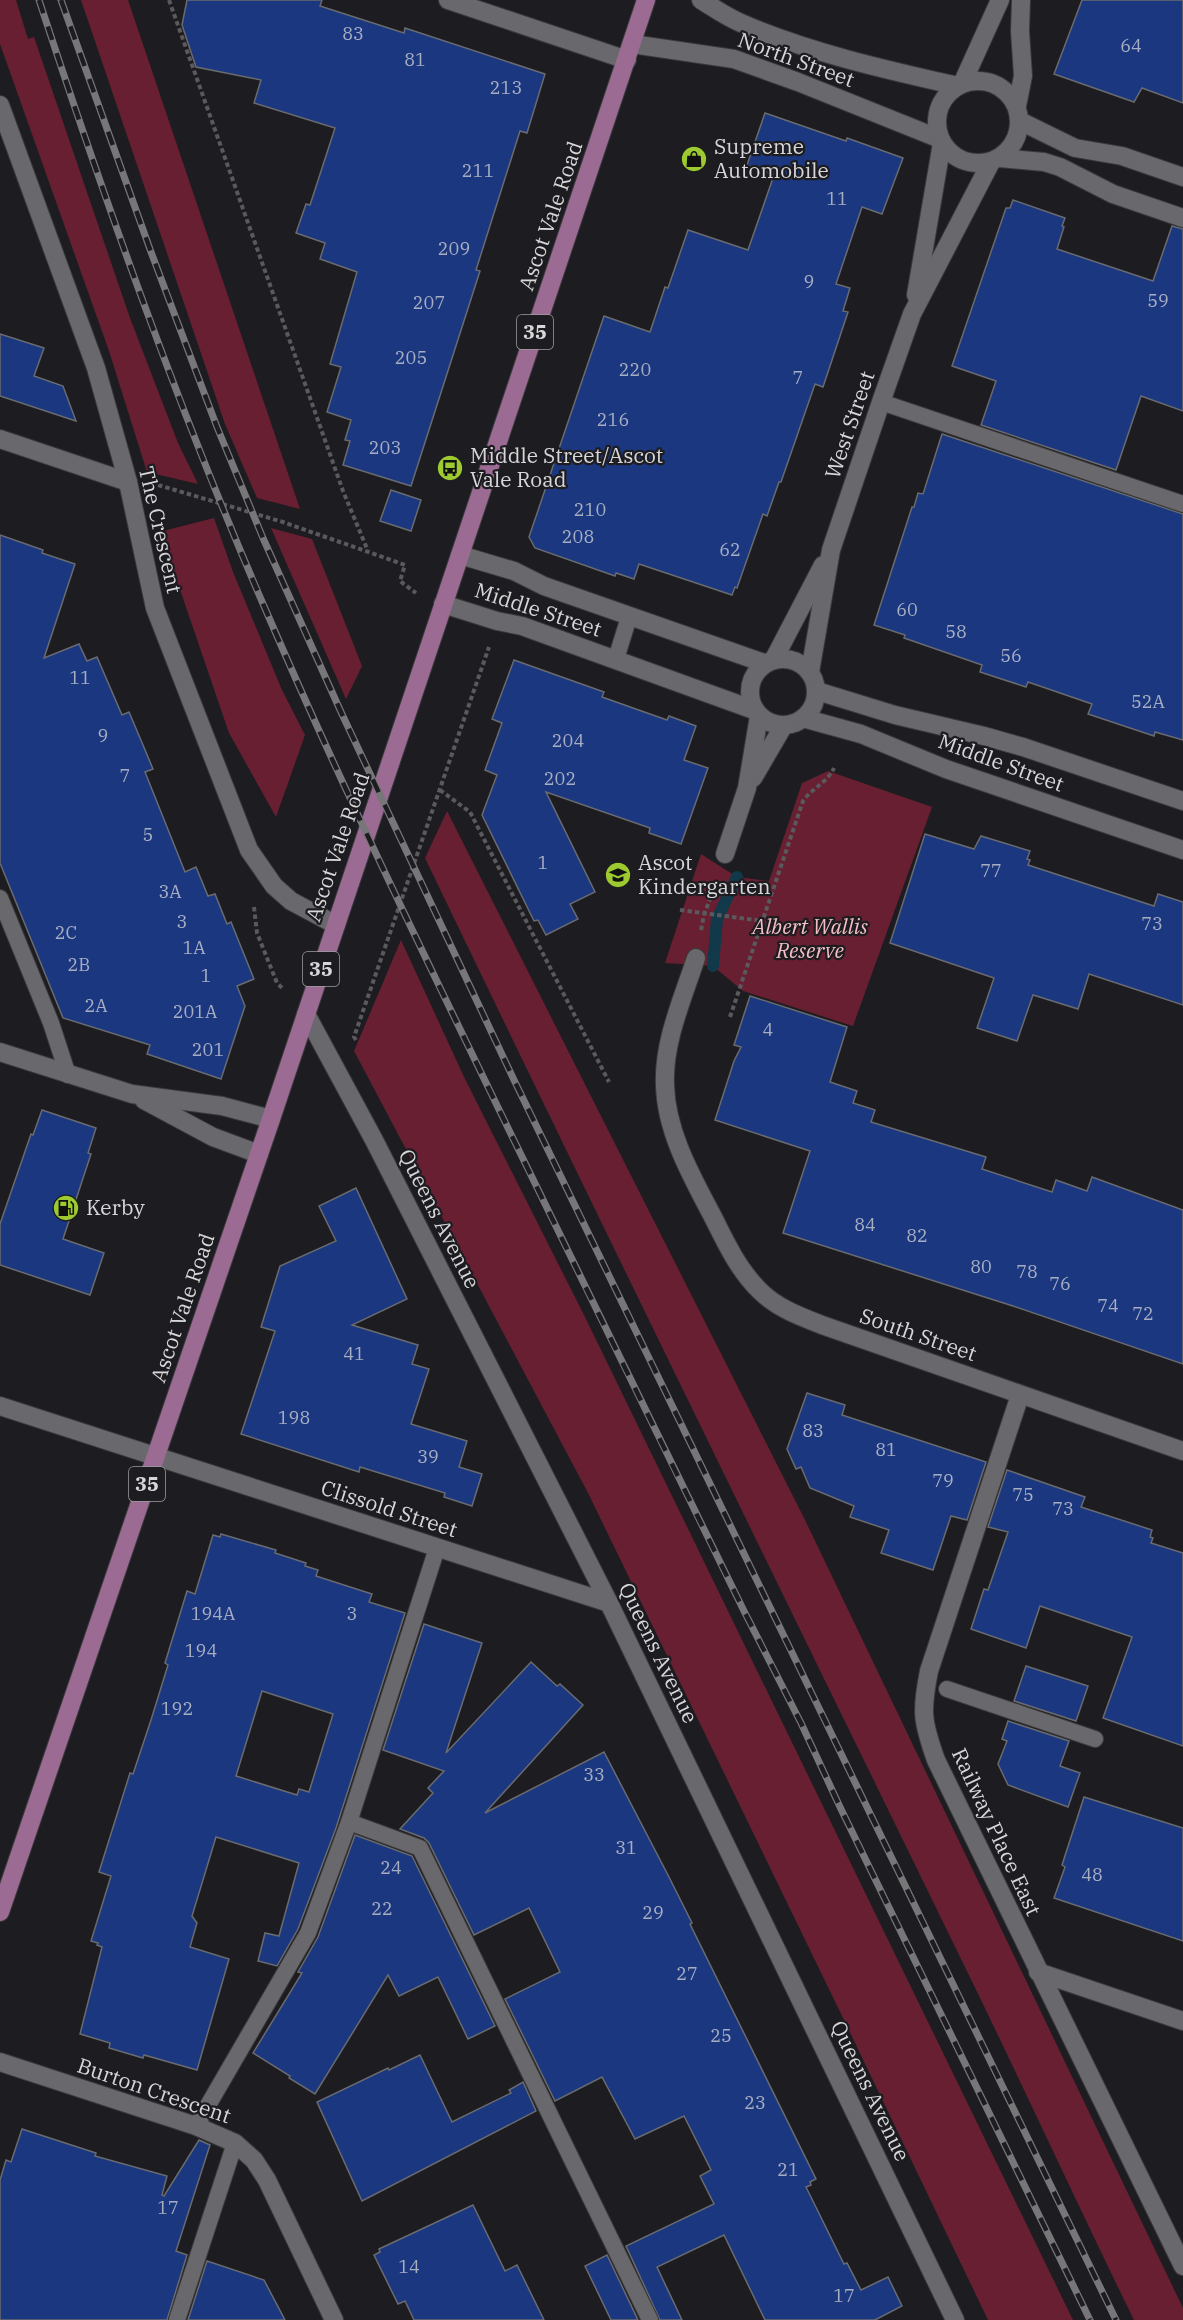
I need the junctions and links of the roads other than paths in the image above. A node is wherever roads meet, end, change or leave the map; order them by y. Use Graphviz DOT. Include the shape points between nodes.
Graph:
graph roads {
  1 [pos="448,0"];
  2 [pos="646,0"];
  3 [pos="701,0"];
  4 [pos="1000,0"];
  5 [pos="1021,0"];
  6 [pos="629,52"];
  7 [pos="960,85"];
  8 [pos="0,105"];
  9 [pos="1018,113"];
  10 [pos="941,141"];
  11 [pos="995,160"];
  12 [pos="1183,177"];
  13 [pos="1183,218"];
  14 [pos="912,314"];
  15 [pos="881,402"];
  16 [pos="0,439"];
  17 [pos="128,482"];
  18 [pos="1183,504"];
  19 [pos="831,550"];
  20 [pos="460,555"];
  21 [pos="443,604"];
  22 [pos="629,617"];
  23 [pos="616,659"];
  24 [pos="769,661"];
  25 [pos="810,672"];
  26 [pos="817,691"];
  27 [pos="757,713"];
  28 [pos="803,718"];
  29 [pos="784,725"];
  30 [pos="747,788"];
  31 [pos="1183,801"];
  32 [pos="1183,850"];
  33 [pos="725,854"];
  34 [pos="0,898"];
  35 [pos="336,924"];
  36 [pos="696,958"];
  37 [pos="306,1014"];
  38 [pos="0,1052"];
  39 [pos="68,1075"];
  40 [pos="132,1094"];
  41 [pos="271,1119"];
  42 [pos="259,1154"];
  43 [pos="1020,1395"];
  44 [pos="0,1406"];
  45 [pos="1183,1451"];
  46 [pos="156,1458"];
  47 [pos="437,1548"];
  48 [pos="609,1603"];
  49 [pos="947,1689"];
  50 [pos="1095,1739"];
  51 [pos="349,1822"];
  52 [pos="7,1871"];
  53 [pos="0,1912"];
  54 [pos="1038,1972"];
  55 [pos="1183,2021"];
  56 [pos="0,2062"];
  57 [pos="196,2126"];
  58 [pos="235,2143"];
  59 [pos="1183,2266"];
  60 [pos="177,2320"];
  61 [pos="334,2320"];
  62 [pos="650,2320"];
  63 [pos="955,2320"];
  1 -- 6 [label="street, North Street"];
  2 -- 6 [label="main road, Ascot Vale Road / 35"];
  3 -- 7 [label="street, North Street" via="740,23 815,49"];
  4 -- 7 [label="street"];
  5 -- 9 [label="street" via="1023,76"];
  6 -- 10 [label="street, North Street" via="734,59"];
  6 -- 20 [label="main road, Ascot Vale Road / 35"];
  7 -- 9 [label="street" via="975,80 1000,87 1010,95"];
  7 -- 10 [label="street" via="948,93 937,114"];
  8 -- 17 [label="street, The Crescent" via="96,368"];
  9 -- 11 [label="street" via="1015,142"];
  9 -- 12 [label="street" via="1075,148 1122,156"];
  10 -- 11 [label="street" via="963,161 977,164"];
  10 -- 14 [label="street, West Street"];
  11 -- 13 [label="street" via="1044,162 1113,194"];
  11 -- 14 [label="street, West Street"];
  14 -- 15 [label="street, West Street"];
  15 -- 18 [label="lane"];
  15 -- 19 [label="street, West Street"];
  16 -- 17 [label="street"];
  17 -- 35 [label="street, The Crescent" via="154,608 249,850 274,886 291,901"];
  19 -- 24 [label="street, West Street"];
  19 -- 25 [label="street, West Street"];
  20 -- 21 [label="main road, Ascot Vale Road / 35"];
  20 -- 22 [label="street, Middle Street" via="514,571"];
  21 -- 23 [label="street, Middle Street"];
  21 -- 35 [label="main road, Ascot Vale Road / 35"];
  22 -- 23 [label="lane"];
  22 -- 24 [label="street, Middle Street"];
  23 -- 27 [label="street, Middle Street"];
  24 -- 25 [label="street" via="794,660"];
  24 -- 27 [label="street" via="751,679 750,700"];
  25 -- 26 [label="street"];
  26 -- 28 [label="street"];
  26 -- 31 [label="street, Middle Street" via="1023,747"];
  27 -- 29 [label="street" via="766,721"];
  27 -- 30 [label="street"];
  28 -- 29 [label="street"];
  28 -- 32 [label="street, Middle Street" via="861,734 946,768"];
  29 -- 30 [label="street"];
  30 -- 33 [label="street"];
  34 -- 39 [label="lane"];
  35 -- 37 [label="main road, Ascot Vale Road / 35"];
  36 -- 43 [label="street, South Street" via="674,1025 665,1086 676,1141 738,1265 783,1310"];
  37 -- 41 [label="main road, Ascot Vale Road / 35"];
  37 -- 48 [label="street, Queens Avenue"];
  38 -- 39 [label="street"];
  39 -- 40 [label="street"];
  40 -- 41 [label="street" via="222,1106"];
  40 -- 42 [label="street" via="213,1137"];
  41 -- 42 [label="main road, Ascot Vale Road / 35"];
  42 -- 46 [label="main road, Ascot Vale Road / 35"];
  43 -- 45 [label="street, South Street"];
  43 -- 54 [label="street, Railway Place East" via="929,1671 924,1725 936,1760"];
  44 -- 46 [label="street, Clissold Street"];
  46 -- 47 [label="street, Clissold Street"];
  46 -- 52 [label="main road, Ascot Vale Road / 35"];
  47 -- 48 [label="street, Clissold Street"];
  47 -- 51 [label="lane"];
  48 -- 63 [label="street, Queens Avenue"];
  49 -- 50 [label="lane"];
  51 -- 57 [label="lane" via="308,1934"];
  51 -- 62 [label="lane" via="420,1848"];
  52 -- 53 [label="main road, Ascot Vale Road / 35"];
  54 -- 55 [label="street"];
  54 -- 59 [label="street, Railway Place East"];
  56 -- 57 [label="street, Burton Crescent"];
  57 -- 58 [label="street, Burton Crescent"];
  58 -- 60 [label="lane"];
  58 -- 61 [label="street, Burton Crescent" via="254,2160 267,2180"];
}
